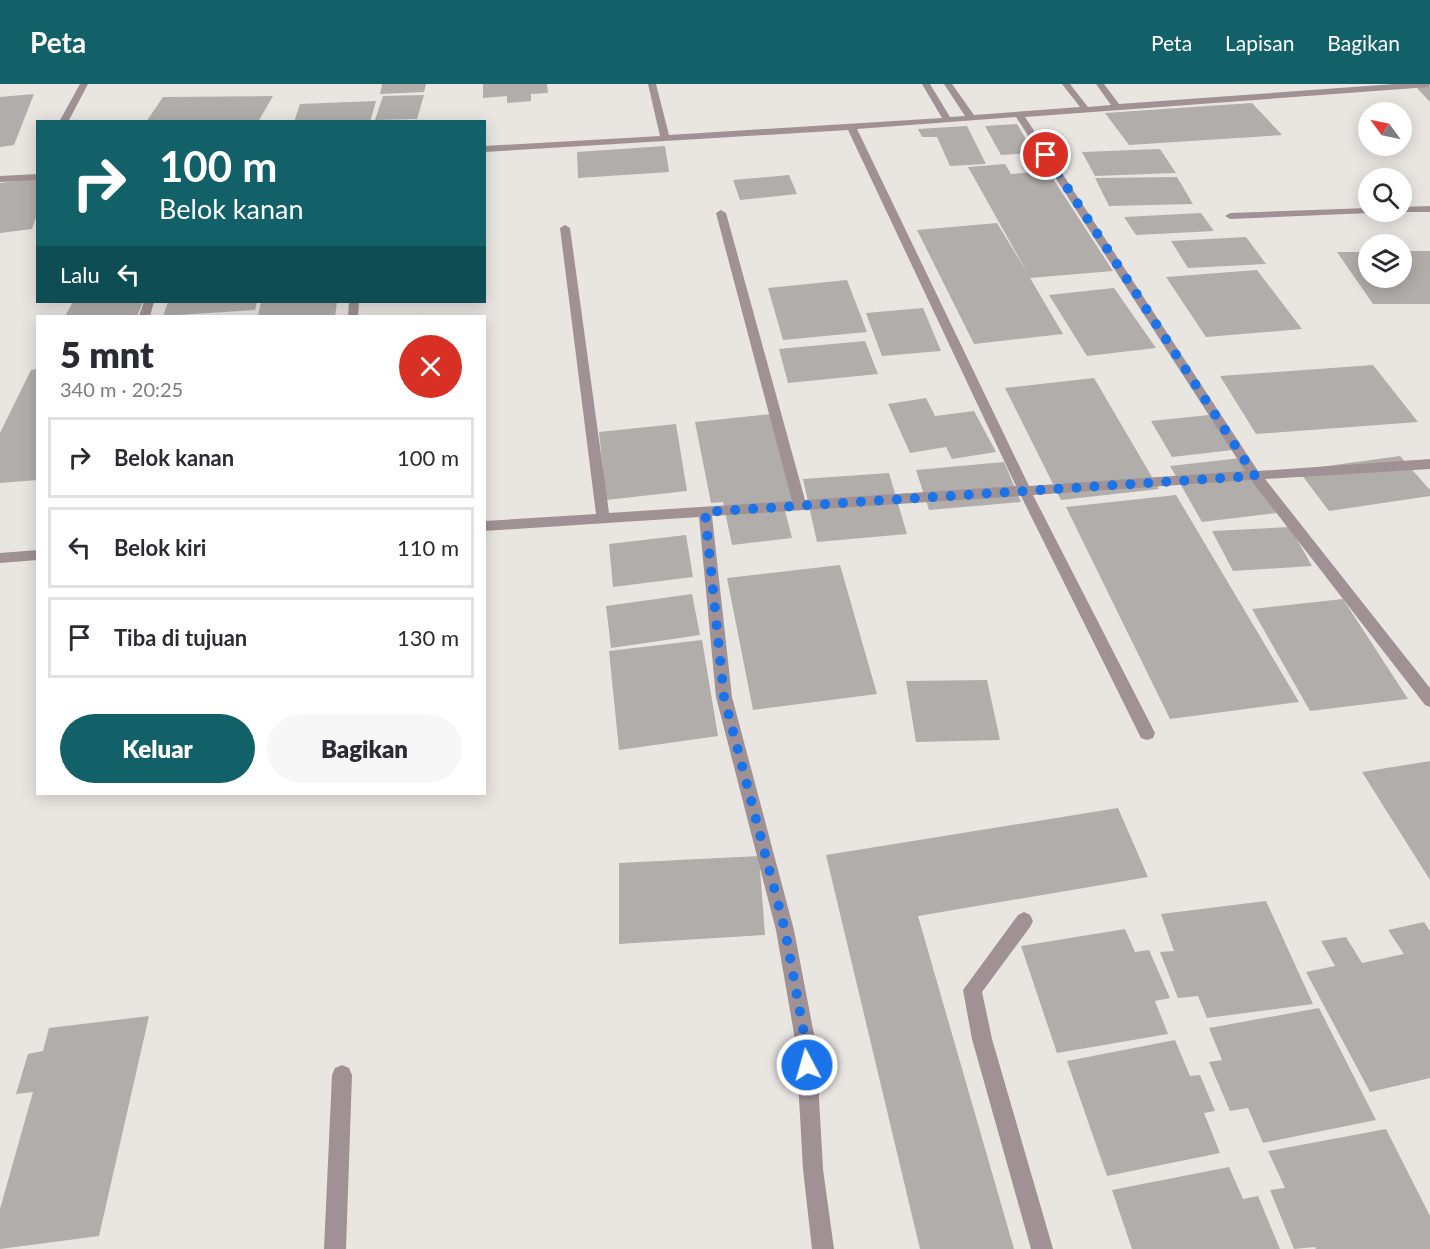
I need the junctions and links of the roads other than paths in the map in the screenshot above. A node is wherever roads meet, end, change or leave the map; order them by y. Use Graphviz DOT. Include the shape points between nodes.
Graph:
graph roads {
  1 [pos="84,84"];
  2 [pos="652,84"];
  3 [pos="926,84"];
  4 [pos="948,84"];
  5 [pos="1066,84"];
  6 [pos="1100,84"];
  7 [pos="1429,84"];
  8 [pos="1117,108"];
  9 [pos="1087,111"];
  10 [pos="1019,115"];
  11 [pos="972,119"];
  12 [pos="64,120"];
  13 [pos="948,120"];
  14 [pos="850,128"];
  15 [pos="665,139"];
  16 [pos="486,149"];
  17 [pos="36,174"];
  18 [pos="0,179"];
  19 [pos="1430,209"];
  20 [pos="1412,210"];
  21 [pos="1358,211"];
  22 [pos="721,213"];
  23 [pos="1230,216"];
  24 [pos="565,228"];
  25 [pos="1430,464"];
  26 [pos="1255,476"];
  27 [pos="1025,491"];
  28 [pos="800,505"];
  29 [pos="705,512"];
  30 [pos="603,518"];
  31 [pos="486,526"];
  32 [pos="36,555"];
  33 [pos="0,558"];
  34 [pos="1430,700"];
  35 [pos="1147,734"];
  36 [pos="1024,921"];
  37 [pos="342,1075"];
  38 [pos="335,1249"];
  39 [pos="824,1249"];
  40 [pos="1042,1249"];
  1 -- 12 [label="street"];
  2 -- 15 [label="street"];
  3 -- 13 [label="street"];
  4 -- 11 [label="street"];
  5 -- 9 [label="street"];
  6 -- 8 [label="street"];
  7 -- 8 [label="street"];
  8 -- 9 [label="street"];
  9 -- 10 [label="street"];
  10 -- 11 [label="street"];
  10 -- 26 [label="street"];
  11 -- 13 [label="street"];
  13 -- 14 [label="street"];
  14 -- 15 [label="street"];
  14 -- 27 [label="street"];
  15 -- 16 [label="street"];
  17 -- 18 [label="street"];
  19 -- 20 [label="street"];
  21 -- 23 [label="street"];
  22 -- 28 [label="street"];
  24 -- 30 [label="street"];
  25 -- 26 [label="street"];
  26 -- 27 [label="street"];
  26 -- 34 [label="street"];
  27 -- 28 [label="street"];
  27 -- 35 [label="street"];
  28 -- 29 [label="street"];
  29 -- 30 [label="street"];
  29 -- 39 [label="street" via="724,697 785,930 806,1045 813,1169"];
  30 -- 31 [label="street"];
  32 -- 33 [label="street"];
  36 -- 40 [label="street" via="972,990 982,1039"];
  37 -- 38 [label="street"];
}
